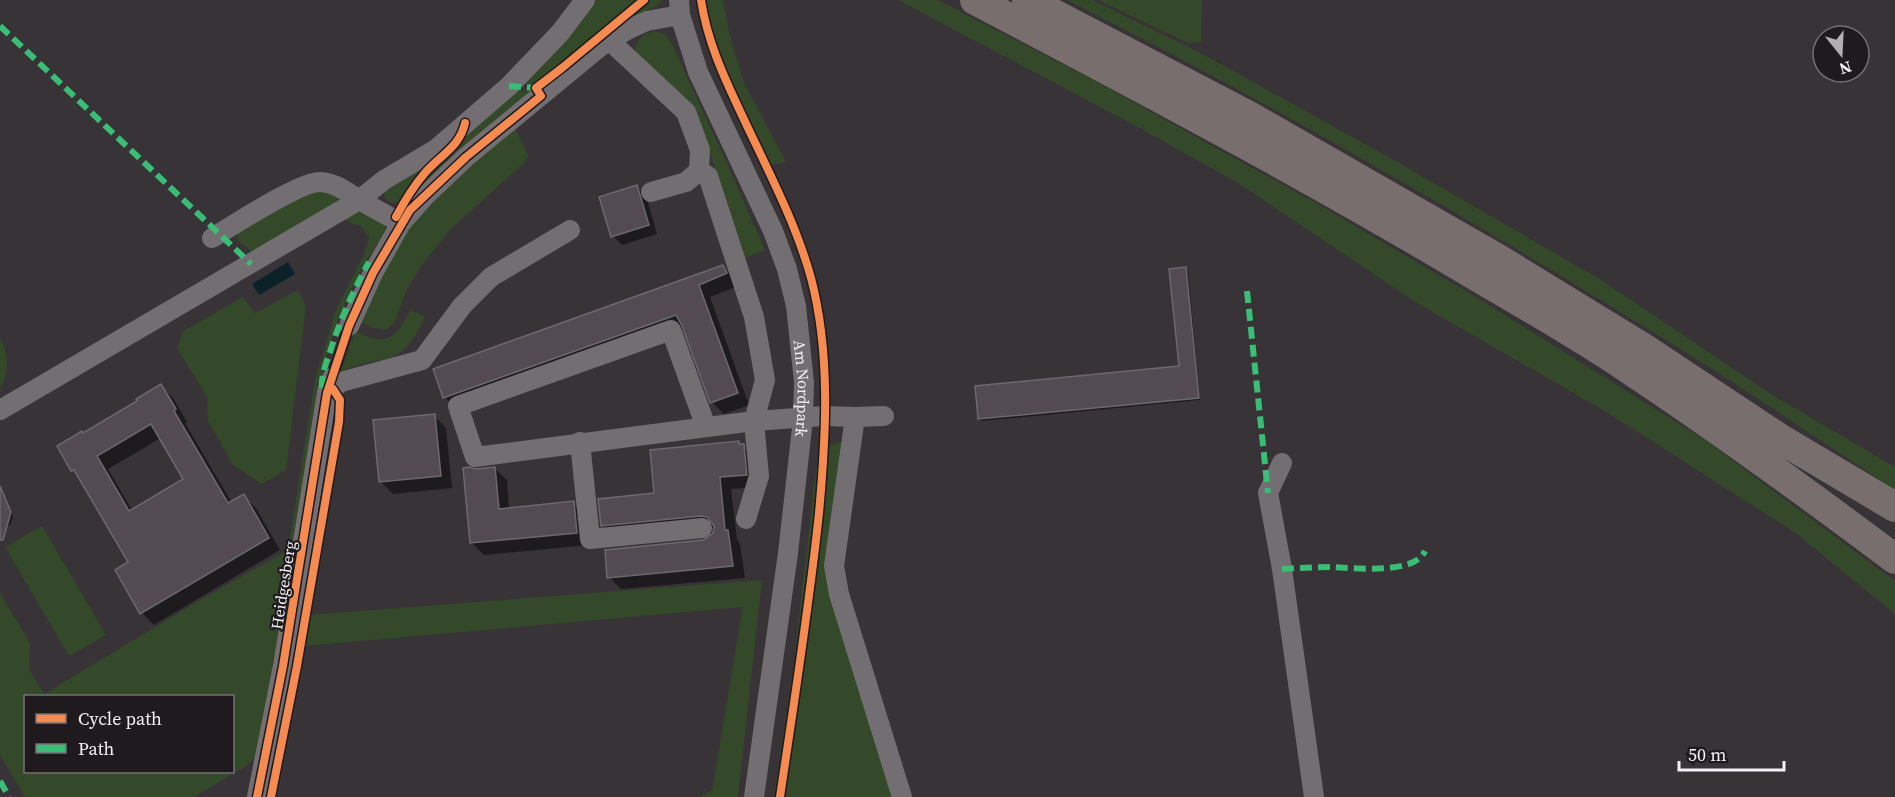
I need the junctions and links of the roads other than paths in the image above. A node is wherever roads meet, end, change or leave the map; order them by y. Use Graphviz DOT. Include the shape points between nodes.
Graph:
graph roads {
  1 [pos="585,0"];
  2 [pos="975,0"];
  3 [pos="1027,0"];
  4 [pos="680,7"];
  5 [pos="610,41"];
  6 [pos="699,171"];
  7 [pos="651,192"];
  8 [pos="358,200"];
  9 [pos="401,223"];
  10 [pos="570,230"];
  11 [pos="212,238"];
  12 [pos="349,326"];
  13 [pos="0,410"];
  14 [pos="884,416"];
  15 [pos="855,417"];
  16 [pos="803,419"];
  17 [pos="754,421"];
  18 [pos="706,427"];
  19 [pos="1782,440"];
  20 [pos="580,442"];
  21 [pos="1282,463"];
  22 [pos="1895,507"];
  23 [pos="746,519"];
  24 [pos="702,528"];
  25 [pos="1895,528"];
  26 [pos="1895,559"];
  27 [pos="257,797"];
  28 [pos="754,797"];
  29 [pos="902,797"];
  30 [pos="1314,797"];
  1 -- 8 [label="street" via="560,33 509,86 436,149"];
  2 -- 26 [label="highway" via="1372,214 1509,295 1625,366"];
  3 -- 19 [label="highway" via="1249,116 1490,254 1645,349"];
  4 -- 5 [label="street"];
  4 -- 16 [label="street, Am Nordpark" via="698,72 773,231 786,269 796,306 804,382"];
  5 -- 6 [label="street" via="686,112 700,150"];
  5 -- 9 [label="street" via="466,157"];
  6 -- 7 [label="street" via="687,182"];
  6 -- 17 [label="street" via="708,176 754,317 765,380"];
  8 -- 9 [label="street"];
  8 -- 11 [label="street" via="336,185 318,181"];
  8 -- 13 [label="street"];
  9 -- 12 [label="street"];
  10 -- 27 [label="street, Heidgesberg" via="491,277 462,306 422,360 329,385 283,666"];
  14 -- 15 [label="street"];
  15 -- 16 [label="street"];
  15 -- 29 [label="street" via="834,566 839,594"];
  16 -- 17 [label="street"];
  16 -- 28 [label="street, Am Nordpark"];
  17 -- 18 [label="street"];
  17 -- 23 [label="street" via="759,476"];
  18 -- 20 [label="street"];
  18 -- 20 [label="street" via="671,330 458,406 475,457"];
  19 -- 22 [label="highway"];
  19 -- 25 [label="highway"];
  20 -- 24 [label="street" via="590,539"];
  21 -- 30 [label="street" via="1268,493"];
}
